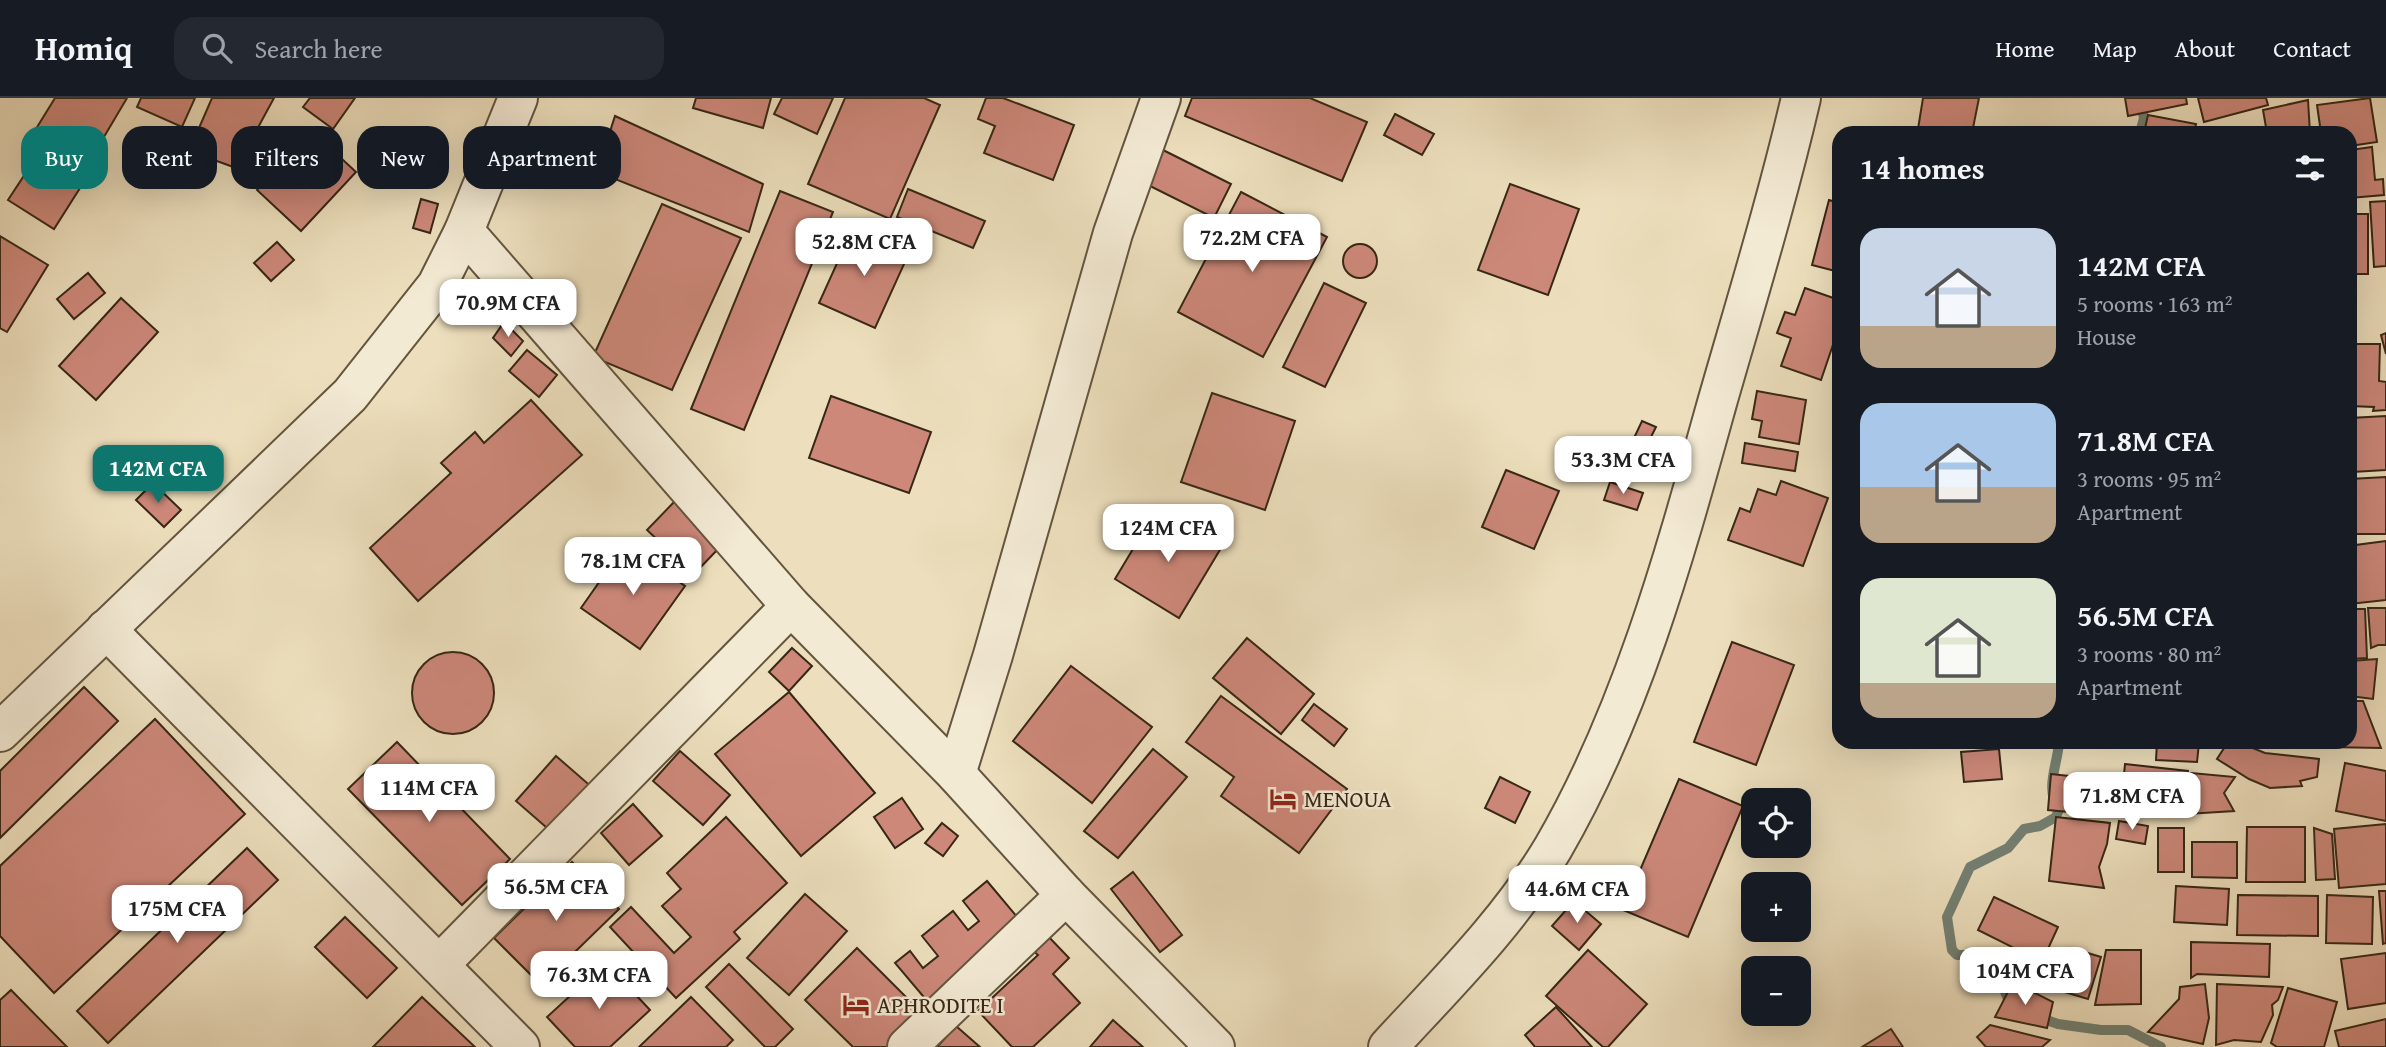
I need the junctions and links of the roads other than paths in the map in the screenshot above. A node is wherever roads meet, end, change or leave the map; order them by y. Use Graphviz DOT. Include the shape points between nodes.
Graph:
graph roads {
  1 [pos="518,98"];
  2 [pos="1161,98"];
  3 [pos="1801,98"];
  4 [pos="464,231"];
  5 [pos="791,606"];
  6 [pos="106,629"];
  7 [pos="0,732"];
  8 [pos="956,774"];
  9 [pos="1066,895"];
  10 [pos="439,965"];
  11 [pos="520,1047"];
  12 [pos="907,1047"];
  13 [pos="1215,1047"];
  14 [pos="1388,1047"];
  1 -- 4 [label="street"];
  2 -- 8 [label="street" via="1113,233"];
  3 -- 14 [label="street" via="1692,494 1634,672 1583,792 1516,904"];
  4 -- 5 [label="street"];
  4 -- 6 [label="street" via="437,285 350,395"];
  5 -- 8 [label="street"];
  5 -- 10 [label="street"];
  6 -- 7 [label="street"];
  6 -- 10 [label="street"];
  8 -- 9 [label="street"];
  9 -- 12 [label="street"];
  9 -- 13 [label="street"];
  10 -- 11 [label="street"];
}
